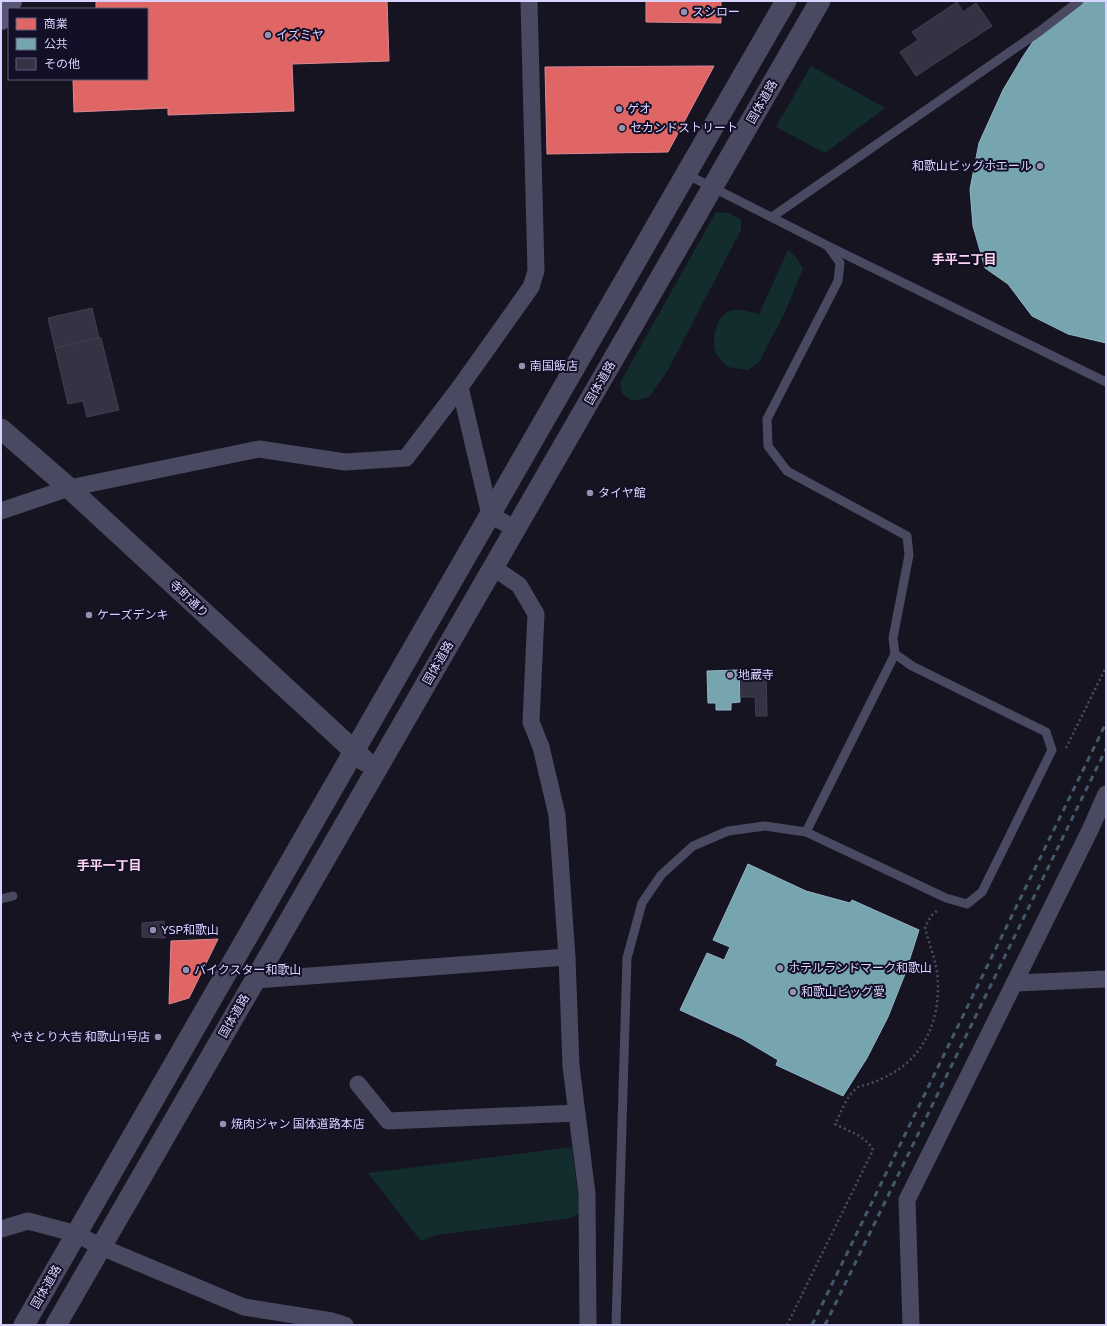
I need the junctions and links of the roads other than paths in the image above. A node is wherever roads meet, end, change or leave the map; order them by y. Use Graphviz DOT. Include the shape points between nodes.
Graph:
graph roads {
  1 [pos="11,1"];
  2 [pos="529,1"];
  3 [pos="786,1"];
  4 [pos="820,1"];
  5 [pos="1079,1"];
  6 [pos="1,19"];
  7 [pos="686,174"];
  8 [pos="713,187"];
  9 [pos="772,217"];
  10 [pos="828,246"];
  11 [pos="1106,382"];
  12 [pos="460,387"];
  13 [pos="1,429"];
  14 [pos="69,488"];
  15 [pos="1,511"];
  16 [pos="490,515"];
  17 [pos="516,529"];
  18 [pos="494,568"];
  19 [pos="895,654"];
  20 [pos="355,751"];
  21 [pos="376,771"];
  22 [pos="1105,797"];
  23 [pos="806,832"];
  24 [pos="13,896"];
  25 [pos="1,899"];
  26 [pos="567,957"];
  27 [pos="1106,979"];
  28 [pos="255,980"];
  29 [pos="1014,983"];
  30 [pos="358,1084"];
  31 [pos="577,1113"];
  32 [pos="1,1229"];
  33 [pos="77,1234"];
  34 [pos="101,1247"];
  35 [pos="286,1314"];
  36 [pos="24,1325"];
  37 [pos="56,1325"];
  38 [pos="304,1325"];
  39 [pos="345,1325"];
  40 [pos="588,1325"];
  41 [pos="616,1325"];
  42 [pos="911,1325"];
  1 -- 6 [label="main road"];
  2 -- 12 [label="street" via="536,271 531,287"];
  3 -- 7 [label="street, 国体道路"];
  4 -- 8 [label="street, 国体道路"];
  5 -- 9 [label="lane" via="1040,31"];
  7 -- 8 [label="lane"];
  7 -- 16 [label="street, 国体道路"];
  8 -- 9 [label="lane"];
  8 -- 17 [label="street, 国体道路"];
  9 -- 10 [label="lane"];
  10 -- 11 [label="lane"];
  10 -- 19 [label="lane" via="840,263 838,280 767,419 768,446 787,471 907,536 909,555 893,638"];
  12 -- 14 [label="street" via="406,458 345,462 259,449"];
  12 -- 16 [label="street"];
  13 -- 14 [label="street, 寺町通り"];
  14 -- 15 [label="street"];
  14 -- 20 [label="street, 寺町通り"];
  16 -- 17 [label="street"];
  16 -- 20 [label="street, 国体道路"];
  17 -- 18 [label="street, 国体道路"];
  18 -- 21 [label="street, 国体道路"];
  18 -- 26 [label="street" via="519,585 536,614 531,722 541,747 557,815"];
  19 -- 23 [label="lane"];
  19 -- 23 [label="lane" via="912,666 1046,732 1052,750 982,892 967,904 946,898"];
  20 -- 21 [label="street, 寺町通り"];
  20 -- 33 [label="street, 国体道路"];
  21 -- 28 [label="street, 国体道路"];
  22 -- 29 [label="street"];
  23 -- 41 [label="lane" via="765,826 728,830 693,846 661,875 642,903 627,958"];
  24 -- 25 [label="lane"];
  26 -- 28 [label="street"];
  26 -- 31 [label="street" via="571,1066"];
  27 -- 29 [label="street"];
  28 -- 34 [label="street, 国体道路"];
  29 -- 42 [label="street" via="907,1200"];
  30 -- 31 [label="street" via="388,1121"];
  31 -- 40 [label="street" via="587,1194"];
  32 -- 33 [label="street" via="28,1220"];
  33 -- 34 [label="street"];
  33 -- 36 [label="street, 国体道路"];
  34 -- 35 [label="street" via="244,1307"];
  34 -- 37 [label="street, 国体道路"];
  35 -- 38 [label="street"];
  35 -- 39 [label="street"];
}
